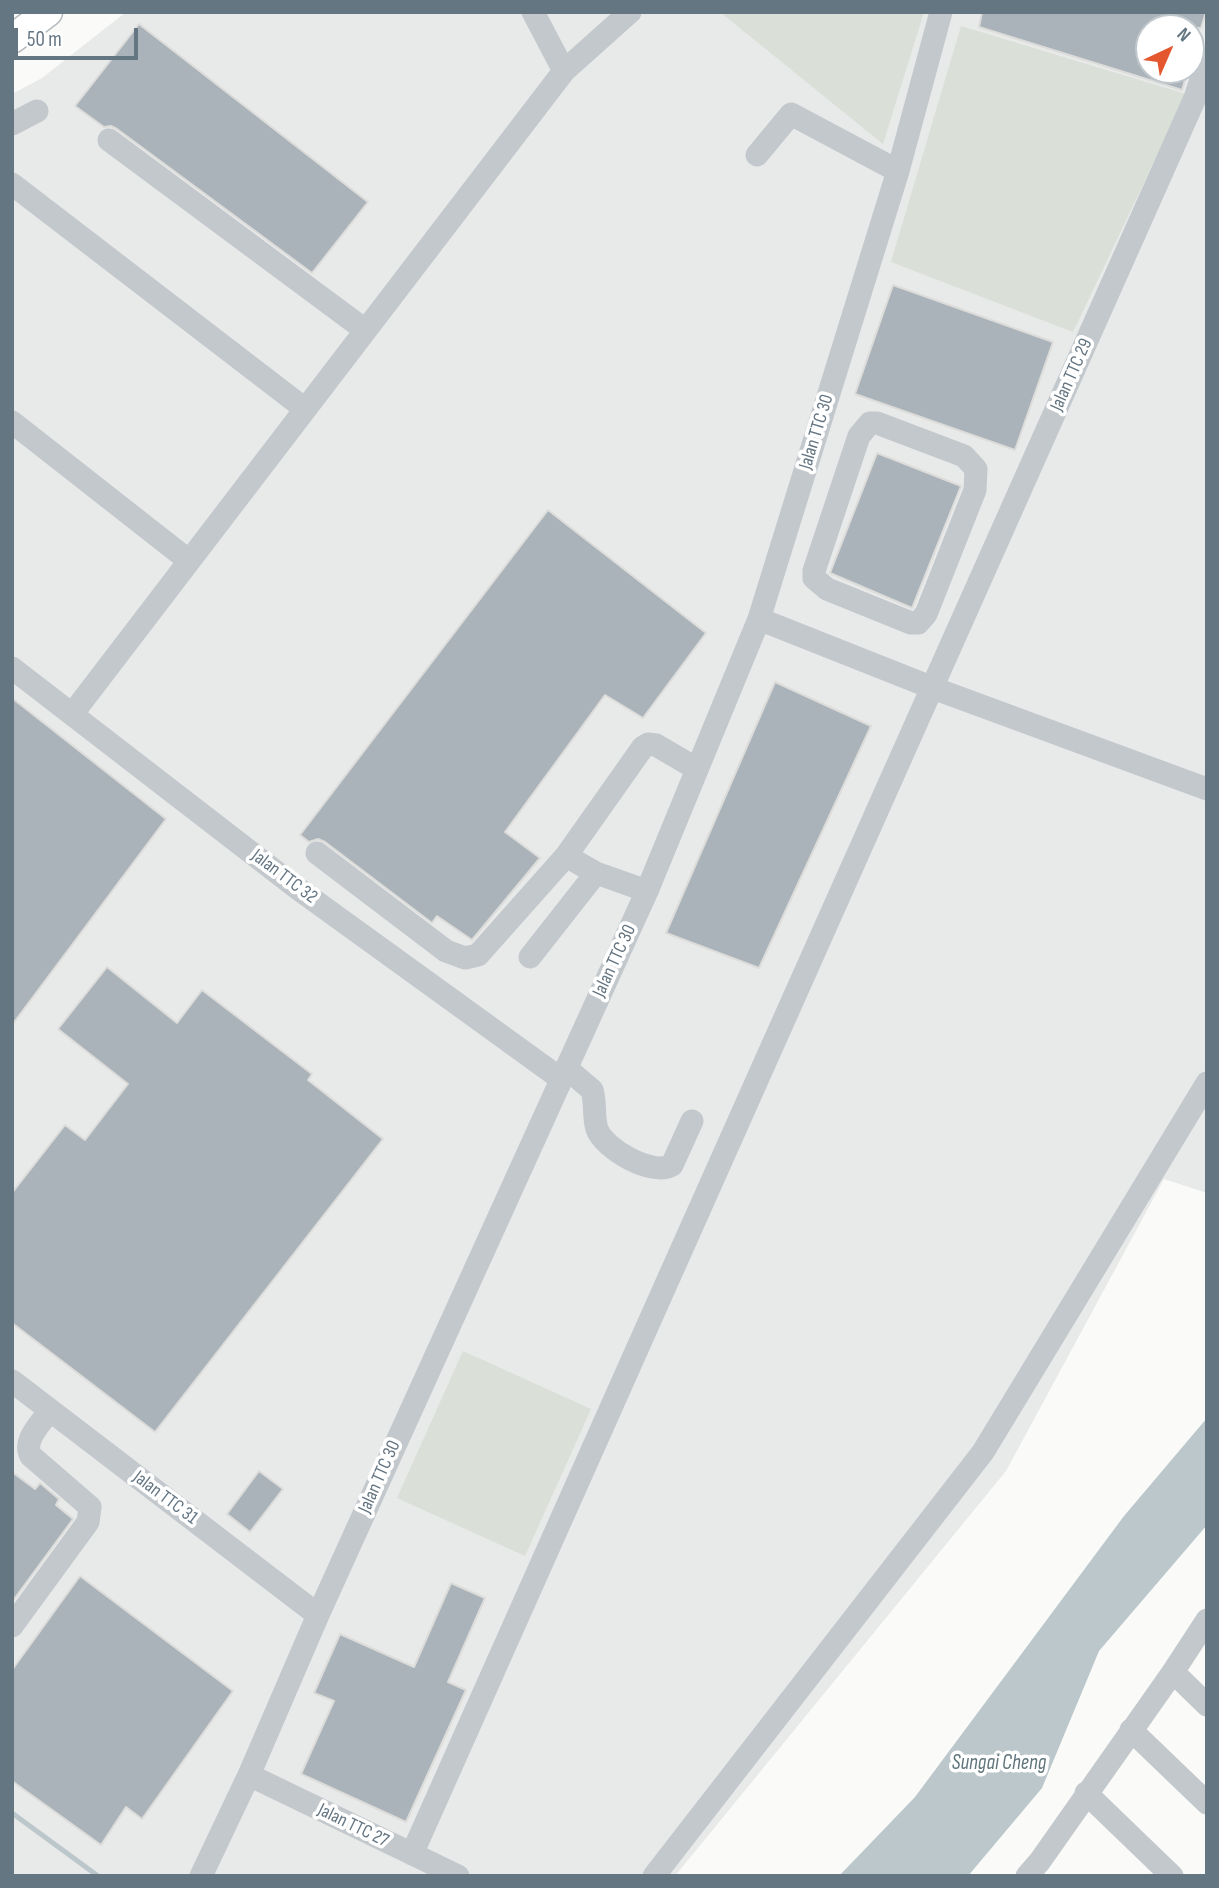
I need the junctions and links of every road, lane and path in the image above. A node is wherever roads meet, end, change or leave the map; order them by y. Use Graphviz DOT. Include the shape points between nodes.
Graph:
graph roads {
  1 [pos="48,12"];
  2 [pos="533,12"];
  3 [pos="630,12"];
  4 [pos="941,12"];
  5 [pos="12,39"];
  6 [pos="1207,62"];
  7 [pos="564,71"];
  8 [pos="37,111"];
  9 [pos="12,124"];
  10 [pos="109,140"];
  11 [pos="757,155"];
  12 [pos="898,171"];
  13 [pos="12,184"];
  14 [pos="365,330"];
  15 [pos="305,409"];
  16 [pos="12,422"];
  17 [pos="801,485"];
  18 [pos="838,496"];
  19 [pos="188,561"];
  20 [pos="759,619"];
  21 [pos="12,668"];
  22 [pos="933,688"];
  23 [pos="73,713"];
  24 [pos="697,769"];
  25 [pos="1207,789"];
  26 [pos="317,853"];
  27 [pos="566,856"];
  28 [pos="596,873"];
  29 [pos="647,891"];
  30 [pos="530,957"];
  31 [pos="563,1073"];
  32 [pos="1207,1083"];
  33 [pos="692,1121"];
  34 [pos="12,1381"];
  35 [pos="50,1410"];
  36 [pos="318,1615"];
  37 [pos="1207,1620"];
  38 [pos="12,1626"];
  39 [pos="1172,1672"];
  40 [pos="1207,1705"];
  41 [pos="1131,1730"];
  42 [pos="249,1775"];
  43 [pos="1086,1793"];
  44 [pos="1207,1803"];
  45 [pos="412,1854"];
  46 [pos="1041,1871"];
  47 [pos="201,1876"];
  48 [pos="458,1876"];
  49 [pos="654,1876"];
  50 [pos="1172,1876"];
  1 -- 5 [label="main road"];
  2 -- 7 [label="street"];
  3 -- 7 [label="street"];
  4 -- 12 [label="street, Jalan TTC 30"];
  6 -- 22 [label="street, Jalan TTC 29"];
  7 -- 14 [label="street"];
  8 -- 9 [label="street"];
  10 -- 14 [label="street"];
  11 -- 12 [label="street" via="791,114"];
  12 -- 17 [label="street, Jalan TTC 30"];
  13 -- 15 [label="street"];
  14 -- 15 [label="street"];
  15 -- 19 [label="street"];
  16 -- 19 [label="street"];
  17 -- 18 [label="street"];
  17 -- 20 [label="street, Jalan TTC 30"];
  18 -- 18 [label="street" via="859,436 870,424 964,456 976,469 975,490 926,614 918,623 827,589 814,578"];
  19 -- 23 [label="street"];
  20 -- 22 [label="street"];
  20 -- 24 [label="street, Jalan TTC 30"];
  21 -- 23 [label="street, Jalan TTC 32"];
  22 -- 25 [label="street"];
  22 -- 45 [label="street, Jalan TTC 29"];
  23 -- 31 [label="street, Jalan TTC 32" via="297,888"];
  24 -- 27 [label="street" via="656,745 643,747"];
  24 -- 29 [label="street, Jalan TTC 30"];
  26 -- 27 [label="street" via="446,951 465,958 478,955"];
  27 -- 28 [label="street"];
  28 -- 29 [label="street"];
  28 -- 30 [label="street"];
  29 -- 31 [label="street, Jalan TTC 30"];
  31 -- 33 [label="street, Jalan TTC 32" via="592,1090 596,1128 604,1142 638,1162 660,1168 672,1165"];
  31 -- 36 [label="street, Jalan TTC 30"];
  32 -- 49 [label="street" via="983,1452"];
  34 -- 35 [label="street, Jalan TTC 31"];
  35 -- 36 [label="street, Jalan TTC 31"];
  35 -- 38 [label="street" via="27,1449 90,1507 90,1514"];
  36 -- 42 [label="street, Jalan TTC 30"];
  37 -- 39 [label="street"];
  39 -- 40 [label="street"];
  39 -- 41 [label="street"];
  41 -- 43 [label="street"];
  41 -- 44 [label="street"];
  42 -- 45 [label="street, Jalan TTC 27"];
  42 -- 47 [label="street, Jalan TTC 30"];
  43 -- 46 [label="street"];
  43 -- 50 [label="street"];
  45 -- 48 [label="street, Jalan TTC 27"];
}
